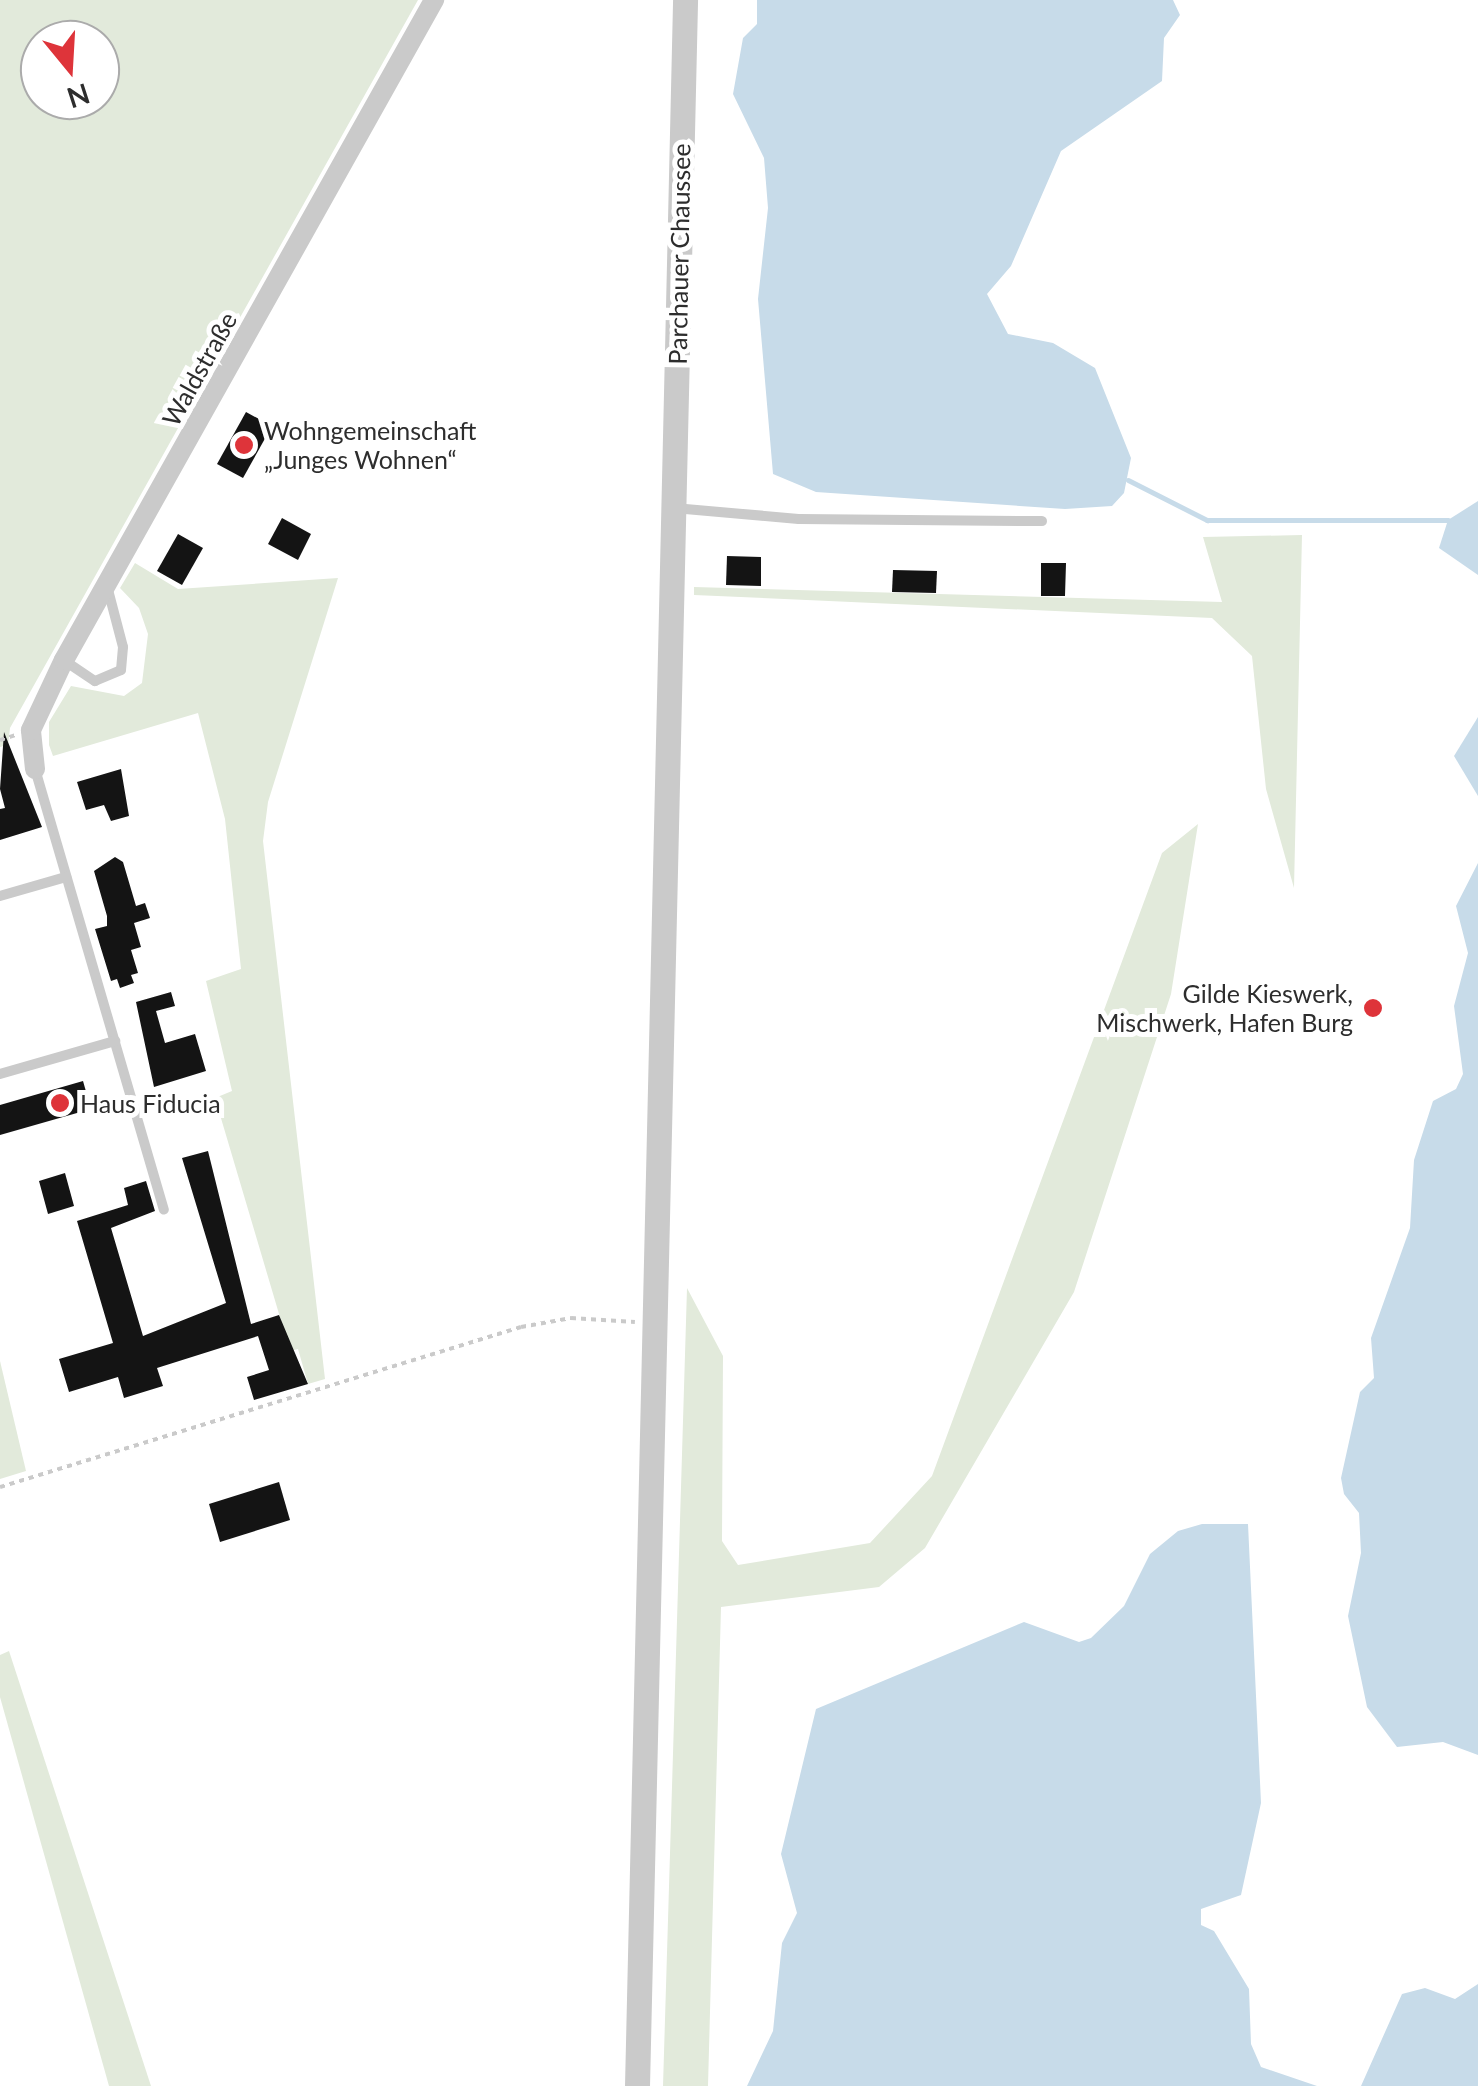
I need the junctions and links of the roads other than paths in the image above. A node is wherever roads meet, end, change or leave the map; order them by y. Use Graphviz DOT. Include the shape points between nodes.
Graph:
graph roads {
  1 [pos="434,0"];
  2 [pos="685,0"];
  3 [pos="673,508"];
  4 [pos="1042,521"];
  5 [pos="107,584"];
  6 [pos="64,660"];
  7 [pos="35,769"];
  8 [pos="66,876"];
  9 [pos="0,896"];
  10 [pos="115,1040"];
  11 [pos="0,1074"];
  12 [pos="164,1210"];
  13 [pos="638,2086"];
  1 -- 5 [label="street, Waldstraße"];
  2 -- 3 [label="street, Parchauer Chaussee"];
  3 -- 4 [label="lane" via="799,518"];
  3 -- 13 [label="street, Parchauer Chaussee"];
  5 -- 6 [label="street, Waldstraße"];
  5 -- 6 [label="lane" via="121,670 95,681"];
  6 -- 7 [label="street, Waldstraße" via="30,730"];
  7 -- 8 [label="lane"];
  8 -- 9 [label="lane"];
  8 -- 10 [label="lane"];
  10 -- 11 [label="lane"];
  10 -- 12 [label="lane"];
}
